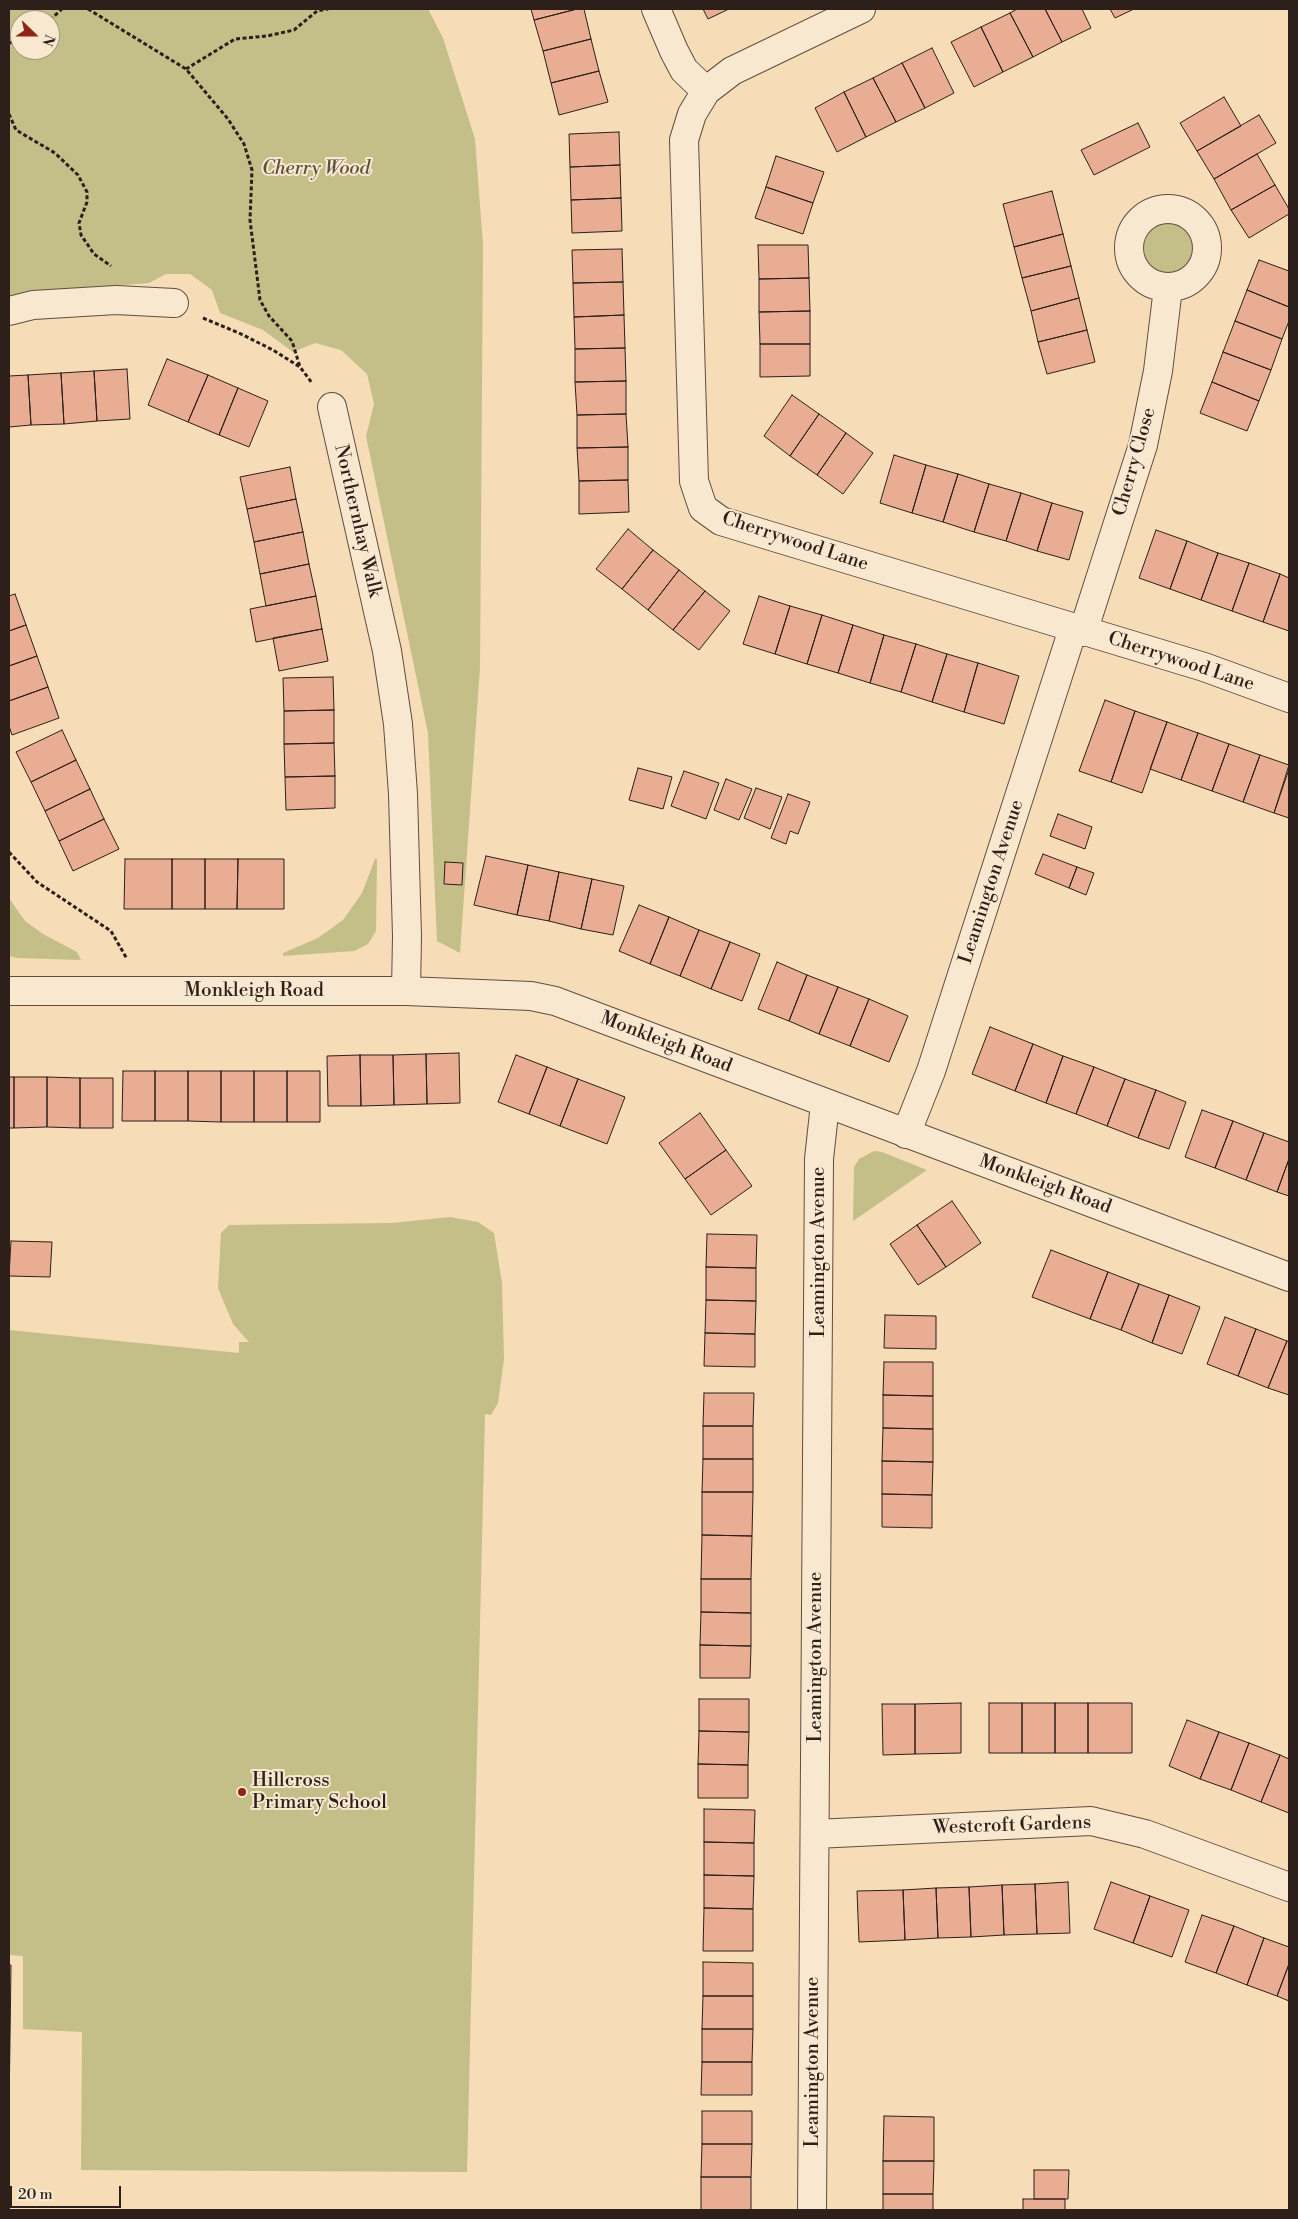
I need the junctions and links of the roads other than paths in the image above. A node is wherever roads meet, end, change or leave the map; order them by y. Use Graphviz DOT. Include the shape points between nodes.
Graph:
graph roads {
  1 [pos="656,9"];
  2 [pos="861,9"];
  3 [pos="706,91"];
  4 [pos="1168,288"];
  5 [pos="162,302"];
  6 [pos="9,311"];
  7 [pos="332,407"];
  8 [pos="1078,630"];
  9 [pos="1289,698"];
  10 [pos="9,991"];
  11 [pos="406,991"];
  12 [pos="825,1104"];
  13 [pos="906,1134"];
  14 [pos="1289,1277"];
  15 [pos="815,1834"];
  16 [pos="1289,1887"];
  17 [pos="812,2210"];
  1 -- 3 [label="street" via="684,70"];
  2 -- 3 [label="street, Cherrywood Lane" via="732,71"];
  3 -- 8 [label="street, Cherrywood Lane" via="692,114 684,140 694,481 703,508 721,521"];
  4 -- 8 [label="street, Cherry Close" via="1147,429"];
  5 -- 6 [label="street" via="116,300 42,304"];
  7 -- 11 [label="street, Northernhay Walk" via="387,651 398,724 403,794"];
  8 -- 9 [label="street, Cherrywood Lane" via="1204,667"];
  8 -- 13 [label="street, Leamington Avenue" via="934,1062"];
  10 -- 11 [label="street, Monkleigh Road"];
  11 -- 12 [label="street, Monkleigh Road" via="531,996 555,1001"];
  12 -- 13 [label="street, Monkleigh Road"];
  12 -- 15 [label="street, Leamington Avenue" via="819,1159"];
  13 -- 14 [label="street, Monkleigh Road"];
  15 -- 16 [label="street, Westcroft Gardens" via="1091,1820 1145,1834"];
  15 -- 17 [label="street, Leamington Avenue"];
}
